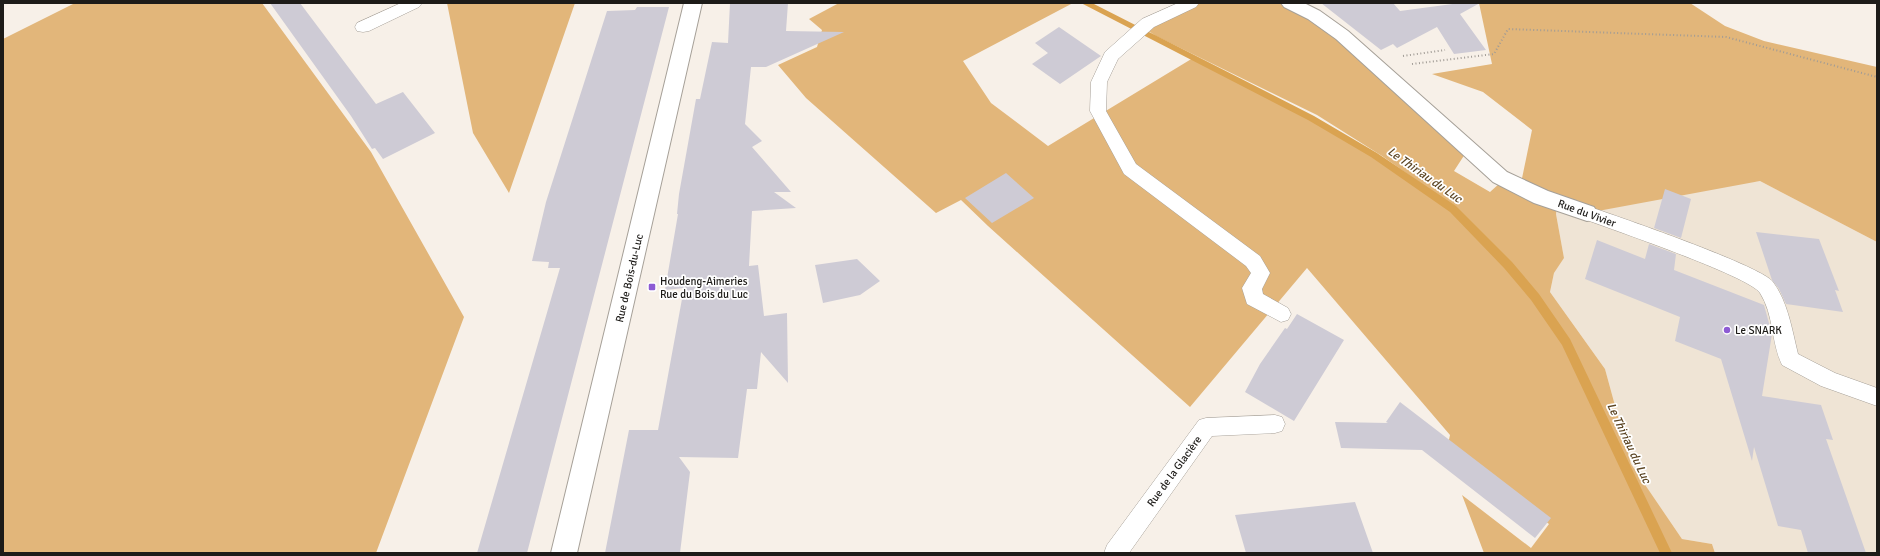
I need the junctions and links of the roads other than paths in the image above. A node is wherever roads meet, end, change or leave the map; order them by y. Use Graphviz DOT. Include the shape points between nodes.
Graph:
graph roads {
  1 [pos="414,3"];
  2 [pos="694,3"];
  3 [pos="1191,3"];
  4 [pos="1290,3"];
  5 [pos="363,27"];
  6 [pos="1587,212"];
  7 [pos="1281,314"];
  8 [pos="1877,397"];
  9 [pos="1276,424"];
  10 [pos="564,553"];
  11 [pos="1115,553"];
  1 -- 5 [label="lane"];
  2 -- 10 [label="street, Rue de Bois-du-Luc"];
  3 -- 7 [label="lane" via="1148,23 1112,56 1099,82 1098,111 1130,169 1253,260 1260,273 1252,288 1254,298"];
  4 -- 6 [label="street, Rue du Vivier" via="1314,15 1342,35 1500,177 1541,197"];
  6 -- 8 [label="lane, Rue du Vivier" via="1734,268 1766,286 1779,314 1789,359 1828,380"];
  9 -- 11 [label="lane, Rue de la Glacière" via="1206,427"];
}
